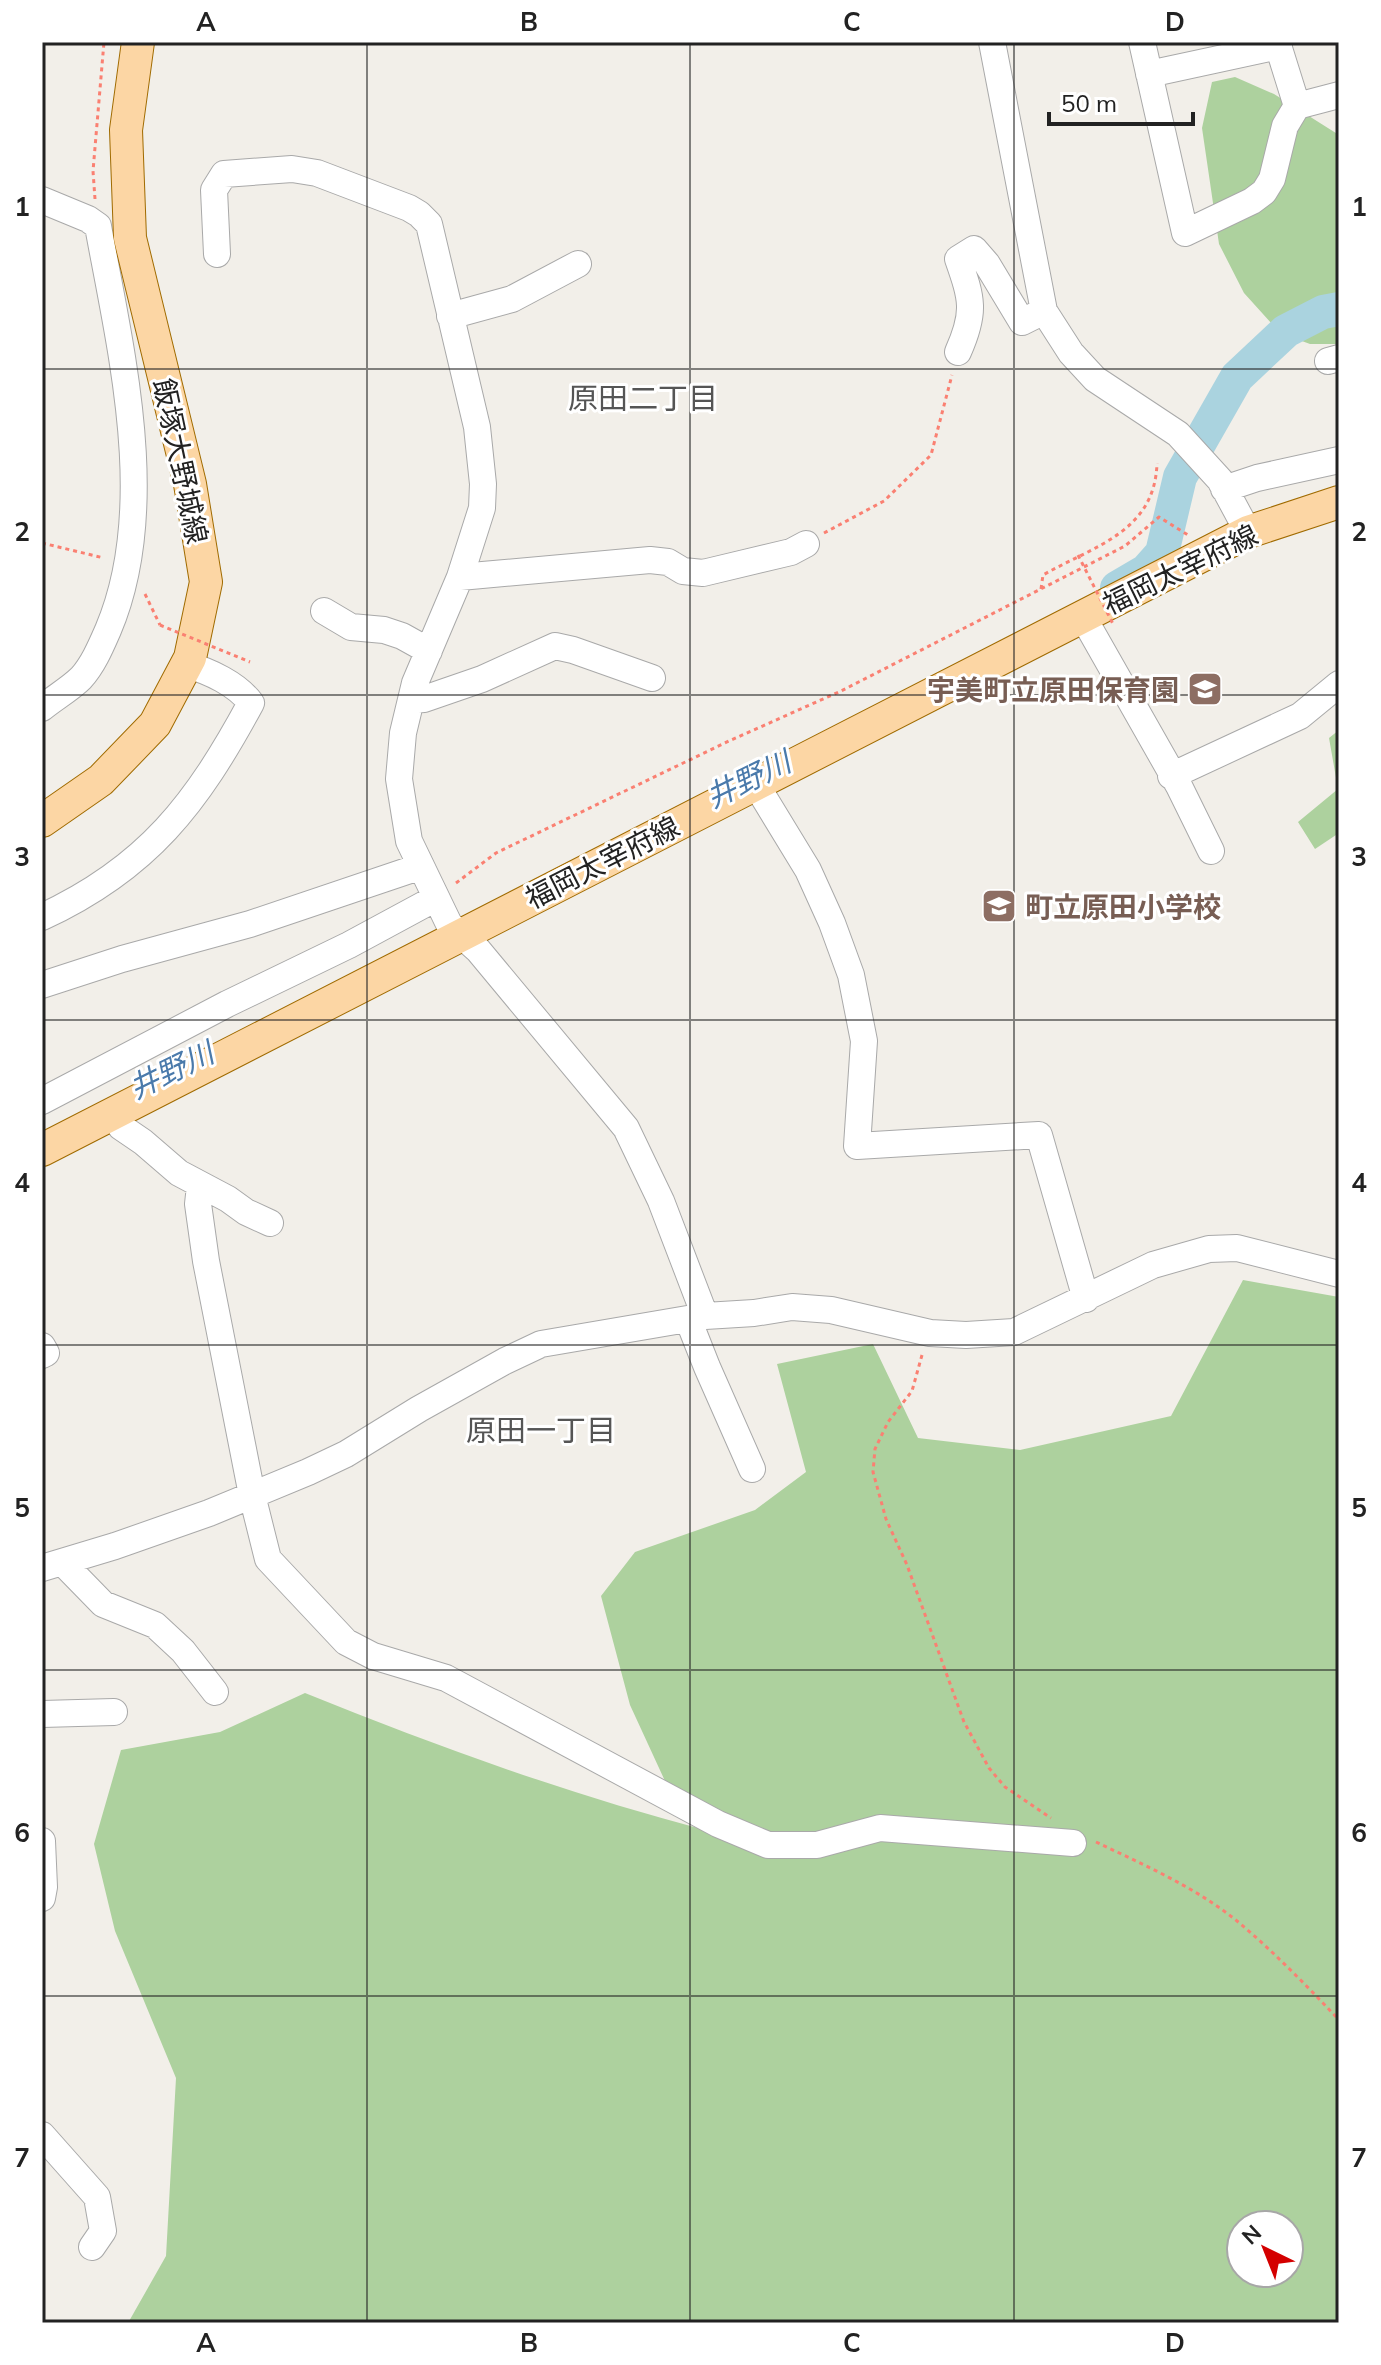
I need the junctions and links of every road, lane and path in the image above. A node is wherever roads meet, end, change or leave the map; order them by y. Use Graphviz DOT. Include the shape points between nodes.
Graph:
graph roads {
  1 [pos="104,42"];
  2 [pos="138,42"];
  3 [pos="1142,42"];
  4 [pos="999,44"];
  5 [pos="1278,44"];
  6 [pos="1149,74"];
  7 [pos="1339,95"];
  8 [pos="1297,106"];
  9 [pos="42,200"];
  10 [pos="98,226"];
  11 [pos="217,254"];
  12 [pos="578,264"];
  13 [pos="1044,311"];
  14 [pos="450,316"];
  15 [pos="958,352"];
  16 [pos="1339,460"];
  17 [pos="1157,463"];
  18 [pos="1224,489"];
  19 [pos="1339,502"];
  20 [pos="1248,532"];
  21 [pos="1195,540"];
  22 [pos="42,543"];
  23 [pos="806,544"];
  24 [pos="1078,555"];
  25 [pos="127,563"];
  26 [pos="460,577"];
  27 [pos="1041,589"];
  28 [pos="324,611"];
  29 [pos="1098,620"];
  30 [pos="160,625"];
  31 [pos="429,651"];
  32 [pos="250,662"];
  33 [pos="187,665"];
  34 [pos="652,678"];
  35 [pos="1339,684"];
  36 [pos="411,700"];
  37 [pos="42,708"];
  38 [pos="1175,781"];
  39 [pos="755,783"];
  40 [pos="42,821"];
  41 [pos="1211,851"];
  42 [pos="419,867"];
  43 [pos="436,898"];
  44 [pos="42,917"];
  45 [pos="462,935"];
  46 [pos="42,985"];
  47 [pos="42,1101"];
  48 [pos="113,1113"];
  49 [pos="46,1139"];
  50 [pos="200,1186"];
  51 [pos="270,1223"];
  52 [pos="1339,1274"];
  53 [pos="1086,1299"];
  54 [pos="696,1318"];
  55 [pos="930,1333"];
  56 [pos="42,1346"];
  57 [pos="42,1355"];
  58 [pos="752,1469"];
  59 [pos="252,1495"];
  60 [pos="52,1565"];
  61 [pos="215,1692"];
  62 [pos="114,1712"];
  63 [pos="42,1714"];
  64 [pos="1055,1820"];
  65 [pos="42,1841"];
  66 [pos="1084,1842"];
  67 [pos="42,1898"];
  68 [pos="1339,2020"];
  69 [pos="42,2135"];
  70 [pos="92,2247"];
  1 -- 10 [label="path" via="93,171"];
  2 -- 33 [label="main road, 飯塚大野城線" via="126,130 130,238 190,484 206,582"];
  3 -- 6 [label="street"];
  4 -- 13 [label="street"];
  5 -- 6 [label="street"];
  5 -- 8 [label="street"];
  6 -- 8 [label="street" via="1185,233 1264,192 1285,126"];
  7 -- 8 [label="street"];
  9 -- 10 [label="street"];
  10 -- 25 [label="street" via="129,412 133,485"];
  11 -- 14 [label="street" via="214,190 224,174 292,169 317,173 409,208 429,224"];
  12 -- 14 [label="street" via="512,299"];
  13 -- 15 [label="street" via="1022,322 974,249 958,259 971,296 969,328"];
  13 -- 18 [label="street" via="1095,379 1178,434"];
  14 -- 26 [label="street" via="477,427 483,484 482,508"];
  15 -- 23 [label="path" via="931,455 884,501"];
  16 -- 18 [label="street"];
  17 -- 24 [label="path" via="1157,483 1133,522 1120,535"];
  18 -- 20 [label="street"];
  19 -- 20 [label="main road, 福岡太宰府線"];
  20 -- 29 [label="main road, 福岡太宰府線"];
  21 -- 27 [label="path" via="1159,517 1125,546"];
  22 -- 25 [label="path"];
  23 -- 26 [label="street" via="703,573 650,560"];
  24 -- 27 [label="path" via="1043,575"];
  24 -- 29 [label="path, bridge"];
  25 -- 37 [label="street" via="116,611 101,645 81,678"];
  26 -- 31 [label="street"];
  27 -- 43 [label="path" via="841,691 496,853"];
  28 -- 31 [label="street" via="351,627 384,630"];
  29 -- 38 [label="street"];
  29 -- 39 [label="main road, 福岡太宰府線"];
  30 -- 32 [label="path, bridge"];
  31 -- 36 [label="street"];
  33 -- 40 [label="main road, 飯塚大野城線" via="155,724 101,780"];
  33 -- 44 [label="street" via="231,686 251,703 218,764 184,810 136,859"];
  34 -- 36 [label="street" via="555,646 482,679"];
  35 -- 38 [label="street" via="1300,716"];
  36 -- 42 [label="street" via="399,779"];
  38 -- 41 [label="street"];
  39 -- 45 [label="main road, 福岡太宰府線"];
  39 -- 53 [label="street" via="808,870 851,975 864,1041 857,1146 1039,1135"];
  42 -- 43 [label="street"];
  42 -- 46 [label="street"];
  43 -- 45 [label="street" via="449,924"];
  43 -- 47 [label="street"];
  45 -- 48 [label="main road, 福岡太宰府線"];
  45 -- 54 [label="street" via="626,1128 661,1201"];
  48 -- 49 [label="main road, 福岡太宰府線"];
  48 -- 50 [label="street" via="121,1127"];
  50 -- 51 [label="street"];
  50 -- 59 [label="street" via="206,1261"];
  52 -- 53 [label="street" via="1237,1248 1209,1249 1153,1265"];
  53 -- 55 [label="street" via="1014,1332"];
  54 -- 55 [label="street" via="792,1307 831,1310"];
  54 -- 58 [label="street" via="707,1367"];
  54 -- 59 [label="street" via="541,1344 346,1454"];
  55 -- 64 [label="path" via="912,1391 875,1449 873,1472 964,1722 1005,1787"];
  56 -- 57 [label="street"];
  59 -- 60 [label="street"];
  59 -- 66 [label="street" via="268,1559 346,1642 398,1665 446,1678 768,1845 817,1845 880,1828"];
  60 -- 61 [label="street" via="103,1604 155,1625"];
  62 -- 63 [label="street"];
  65 -- 67 [label="street"];
  66 -- 68 [label="path" via="1177,1881 1236,1921"];
  69 -- 70 [label="street" via="97,2197 103,2231"];
}
